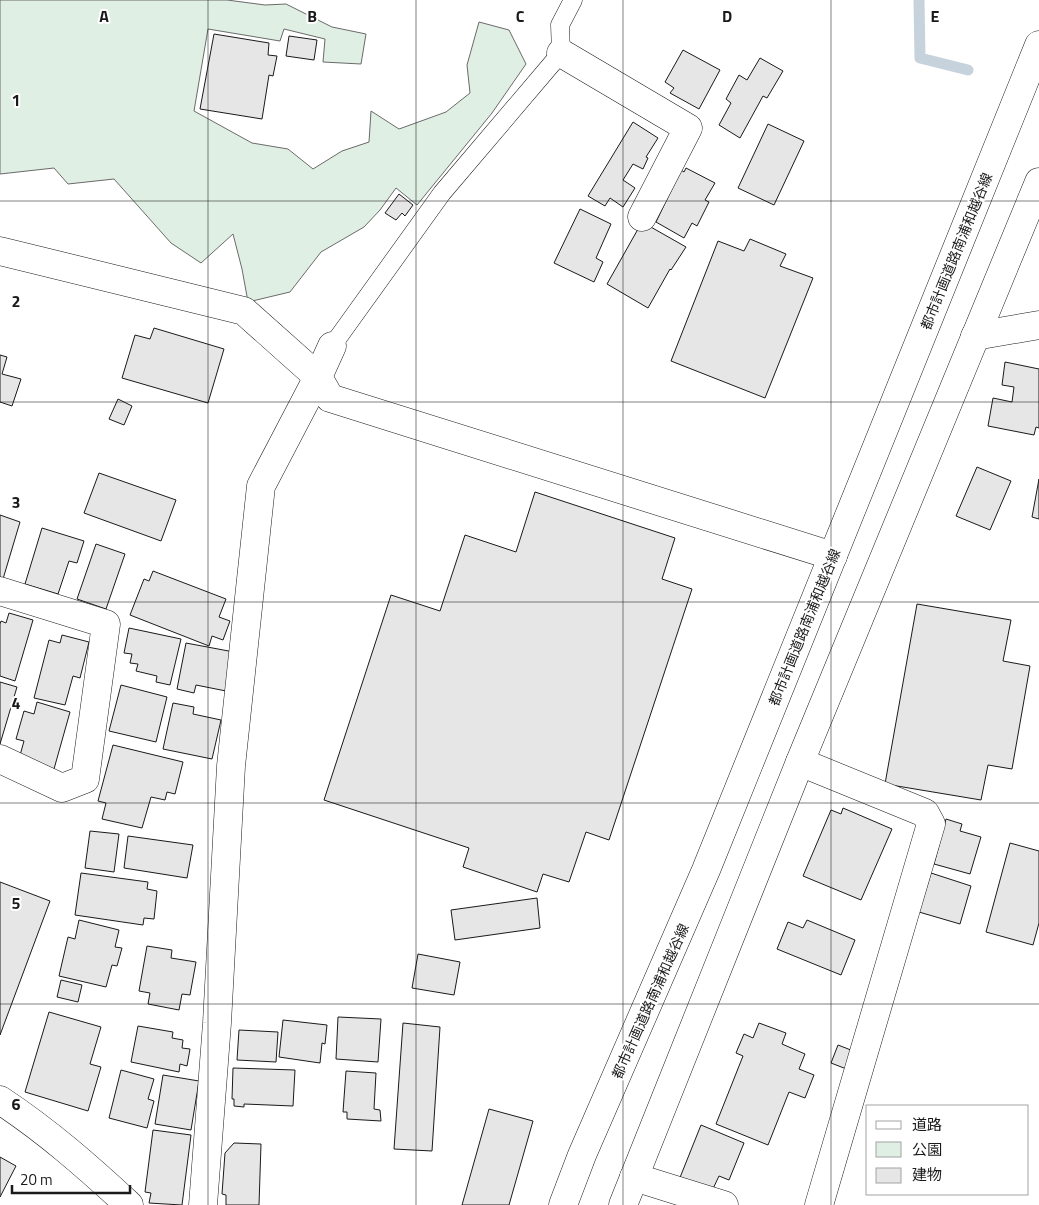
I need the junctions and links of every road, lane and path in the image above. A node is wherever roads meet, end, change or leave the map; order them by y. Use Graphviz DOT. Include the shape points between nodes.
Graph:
graph roads {
  1 [pos="573,0"];
  2 [pos="1039,45"];
  3 [pos="561,53"];
  4 [pos="1039,182"];
  5 [pos="642,217"];
  6 [pos="0,251"];
  7 [pos="1039,325"];
  8 [pos="975,336"];
  9 [pos="332,346"];
  10 [pos="318,377"];
  11 [pos="833,556"];
  12 [pos="0,591"];
  13 [pos="0,759"];
  14 [pos="800,762"];
  15 [pos="0,1100"];
  16 [pos="634,1177"];
  17 [pos="129,1205"];
  18 [pos="203,1205"];
  19 [pos="563,1205"];
  20 [pos="623,1205"];
  21 [pos="724,1205"];
  22 [pos="818,1205"];
  1 -- 3 [label="lane" via="560,25"];
  2 -- 11 [label="street, 都市計画道路南浦和越谷線"];
  3 -- 5 [label="street" via="688,128"];
  3 -- 9 [label="lane" via="442,193"];
  4 -- 8 [label="street"];
  6 -- 10 [label="street" via="244,311"];
  7 -- 8 [label="street"];
  8 -- 14 [label="street"];
  9 -- 10 [label="street"];
  10 -- 11 [label="street" via="330,398"];
  10 -- 18 [label="street" via="261,486 231,766"];
  11 -- 19 [label="street, 都市計画道路南浦和越谷線" via="706,870"];
  12 -- 13 [label="street" via="106,624 85,779 62,788"];
  14 -- 16 [label="street"];
  14 -- 22 [label="street" via="925,813 931,824"];
  15 -- 17 [label="street" via="76,1156"];
  16 -- 20 [label="street"];
  16 -- 21 [label="street"];
}
